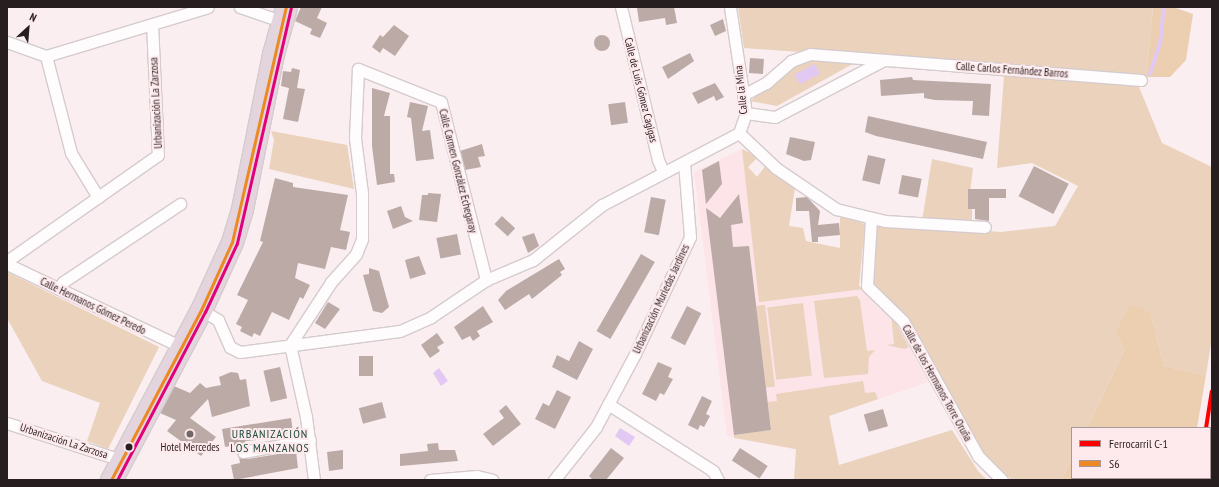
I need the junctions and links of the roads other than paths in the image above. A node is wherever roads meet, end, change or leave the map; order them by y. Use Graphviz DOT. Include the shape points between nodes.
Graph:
graph roads {
  1 [pos="208,7"];
  2 [pos="240,7"];
  3 [pos="621,7"];
  4 [pos="730,7"];
  5 [pos="283,11"];
  6 [pos="152,25"];
  7 [pos="7,42"];
  8 [pos="46,56"];
  9 [pos="882,61"];
  10 [pos="1141,80"];
  11 [pos="743,95"];
  12 [pos="746,113"];
  13 [pos="739,133"];
  14 [pos="684,163"];
  15 [pos="663,172"];
  16 [pos="98,197"];
  17 [pos="180,204"];
  18 [pos="871,219"];
  19 [pos="985,227"];
  20 [pos="7,261"];
  21 [pos="7,264"];
  22 [pos="486,280"];
  23 [pos="59,289"];
  24 [pos="201,310"];
  25 [pos="290,345"];
  26 [pos="180,346"];
  27 [pos="608,404"];
  28 [pos="7,423"];
  29 [pos="310,440"];
  30 [pos="243,452"];
  31 [pos="120,470"];
  32 [pos="111,480"];
  33 [pos="314,480"];
  34 [pos="430,480"];
  35 [pos="493,480"];
  36 [pos="554,480"];
  37 [pos="718,480"];
  38 [pos="1002,480"];
  1 -- 6 [label="street"];
  2 -- 5 [label="street"];
  3 -- 15 [label="street, Calle de Luis Gómez Cagigas"];
  4 -- 11 [label="street, Calle la Mina"];
  5 -- 24 [label="highway" via="242,209 232,242"];
  6 -- 8 [label="street"];
  6 -- 16 [label="street, Urbanización La Zarzosa" via="158,155"];
  7 -- 8 [label="street"];
  8 -- 16 [label="street" via="71,153"];
  9 -- 10 [label="street, Calle Carlos Fernández Barros"];
  9 -- 11 [label="street, Calle Carlos Fernández Barros" via="802,55 766,83"];
  9 -- 12 [label="street" via="775,117"];
  11 -- 12 [label="street, Calle la Mina"];
  12 -- 13 [label="street, Calle la Mina"];
  13 -- 14 [label="street"];
  13 -- 18 [label="street" via="776,168 824,203"];
  14 -- 15 [label="street"];
  14 -- 27 [label="street, Urbanización Muriedas Jardines" via="690,237"];
  15 -- 22 [label="street" via="591,212 547,252 504,274"];
  16 -- 20 [label="street, Urbanización La Zarzosa"];
  17 -- 23 [label="street" via="63,282"];
  18 -- 19 [label="street"];
  18 -- 38 [label="street, Calle de los Hermanos Torre Oruña" via="867,286 907,327 978,456"];
  21 -- 23 [label="street, Calle Hermanos Gómez Peredo"];
  22 -- 25 [label="street" via="431,317 400,331"];
  22 -- 25 [label="street, Calle Carmen González Echegaray" via="441,102 358,69 355,138 362,193 362,239 356,254 331,282"];
  23 -- 26 [label="street, Calle Hermanos Gómez Peredo"];
  24 -- 25 [label="street" via="218,320 230,347 236,351"];
  24 -- 26 [label="highway"];
  25 -- 29 [label="street"];
  26 -- 31 [label="highway"];
  27 -- 36 [label="street, Urbanización Muriedas Jardines" via="596,427"];
  27 -- 37 [label="street" via="712,471"];
  28 -- 31 [label="street, Urbanización La Zarzosa"];
  29 -- 30 [label="street"];
  29 -- 33 [label="street"];
  31 -- 32 [label="highway"];
  34 -- 35 [label="street" via="477,476"];
}
